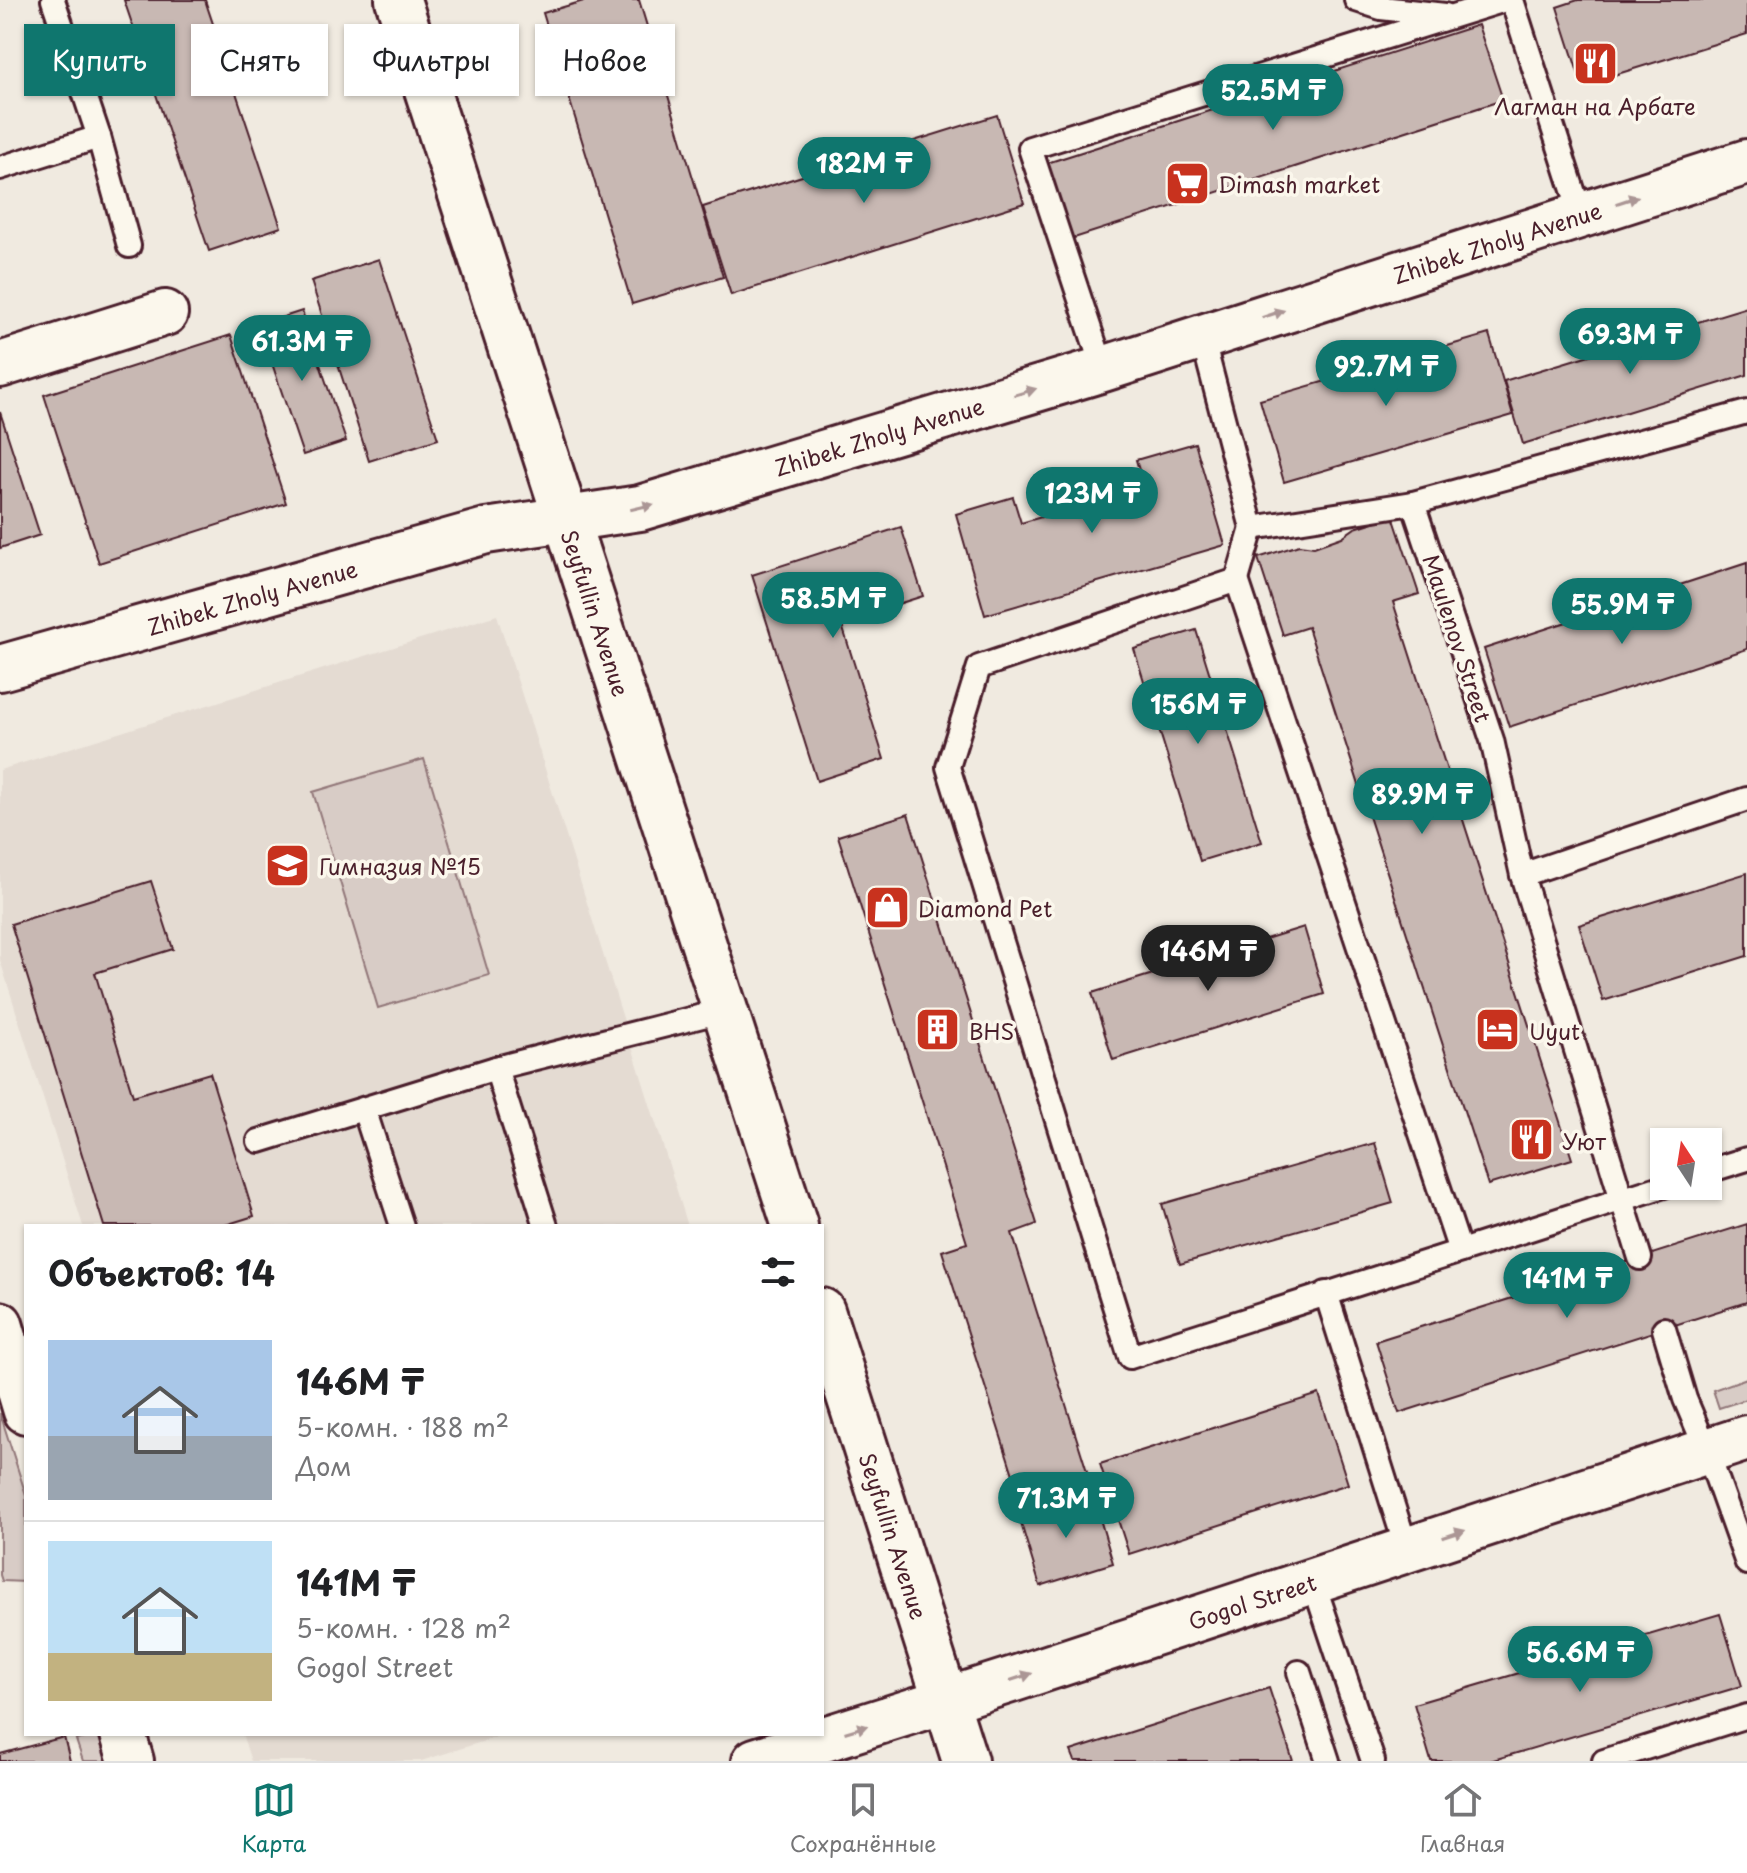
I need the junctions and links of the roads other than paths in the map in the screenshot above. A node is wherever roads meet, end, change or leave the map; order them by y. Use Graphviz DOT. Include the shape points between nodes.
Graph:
graph roads {
  1 [pos="53,0"];
  2 [pos="398,0"];
  3 [pos="1356,0"];
  4 [pos="1505,0"];
  5 [pos="1512,0"];
  6 [pos="1453,16"];
  7 [pos="99,137"];
  8 [pos="1747,162"];
  9 [pos="0,168"];
  10 [pos="1581,215"];
  11 [pos="129,246"];
  12 [pos="165,313"];
  13 [pos="1202,337"];
  14 [pos="0,365"];
  15 [pos="1103,369"];
  16 [pos="1747,412"];
  17 [pos="1413,503"];
  18 [pos="565,520"];
  19 [pos="1252,528"];
  20 [pos="1237,580"];
  21 [pos="0,668"];
  22 [pos="1747,799"];
  23 [pos="1522,875"];
  24 [pos="726,1010"];
  25 [pos="496,1068"];
  26 [pos="364,1109"];
  27 [pos="259,1141"];
  28 [pos="1747,1159"];
  29 [pos="1722,1167"];
  30 [pos="1650,1190"];
  31 [pos="1623,1199"];
  32 [pos="401,1224"];
  33 [pos="545,1224"];
  34 [pos="794,1224"];
  35 [pos="1460,1251"];
  36 [pos="1640,1258"];
  37 [pos="1326,1293"];
  38 [pos="824,1317"];
  39 [pos="0,1324"];
  40 [pos="1664,1329"];
  41 [pos="24,1404"];
  42 [pos="1727,1444"];
  43 [pos="1407,1550"];
  44 [pos="1747,1563"];
  45 [pos="1313,1581"];
  46 [pos="1299,1672"];
  47 [pos="946,1701"];
  48 [pos="1747,1716"];
  49 [pos="124,1736"];
  50 [pos="131,1761"];
  51 [pos="755,1761"];
  52 [pos="965,1761"];
  53 [pos="1328,1761"];
  54 [pos="1373,1761"];
  55 [pos="1604,1761"];
  1 -- 7 [label="lane"];
  2 -- 18 [label="main road, Seyfullin Avenue"];
  3 -- 6 [label="lane"];
  4 -- 6 [label="lane"];
  5 -- 10 [label="lane"];
  6 -- 15 [label="lane" via="1030,148"];
  7 -- 9 [label="lane"];
  7 -- 11 [label="lane"];
  10 -- 8 [label="main road, Zhibek Zholy Avenue, one-way"];
  13 -- 10 [label="main road, Zhibek Zholy Avenue, one-way"];
  12 -- 14 [label="main road"];
  13 -- 15 [label="main road, Zhibek Zholy Avenue"];
  13 -- 19 [label="lane"];
  18 -- 15 [label="main road, Zhibek Zholy Avenue, one-way" via="640,508"];
  16 -- 17 [label="lane"];
  17 -- 19 [label="lane"];
  17 -- 23 [label="lane, Maulenov Street" via="1492,740"];
  18 -- 21 [label="main road, Zhibek Zholy Avenue" via="486,531"];
  18 -- 24 [label="main road, Seyfullin Avenue"];
  19 -- 20 [label="lane"];
  20 -- 35 [label="lane"];
  20 -- 37 [label="lane" via="979,667 948,767 1130,1357"];
  22 -- 23 [label="lane"];
  23 -- 31 [label="lane, Maulenov Street"];
  24 -- 25 [label="lane"];
  24 -- 34 [label="main road, Seyfullin Avenue"];
  25 -- 26 [label="lane"];
  25 -- 33 [label="lane"];
  26 -- 27 [label="lane"];
  26 -- 32 [label="lane"];
  28 -- 29 [label="lane"];
  30 -- 31 [label="lane"];
  31 -- 35 [label="lane"];
  31 -- 36 [label="lane, Maulenov Street"];
  35 -- 37 [label="lane"];
  37 -- 43 [label="lane"];
  38 -- 47 [label="main road, Seyfullin Avenue"];
  39 -- 41 [label="main road"];
  40 -- 42 [label="lane" via="1685,1399"];
  43 -- 42 [label="main road, Gogol Street, one-way"];
  42 -- 44 [label="lane"];
  43 -- 45 [label="main road, Gogol Street"];
  47 -- 45 [label="main road, Gogol Street, one-way"];
  45 -- 54 [label="lane"];
  46 -- 53 [label="lane"];
  51 -- 47 [label="main road, Gogol Street, one-way"];
  47 -- 52 [label="main road, Seyfullin Avenue"];
  48 -- 55 [label="lane"];
  49 -- 50 [label="main road"];
}
